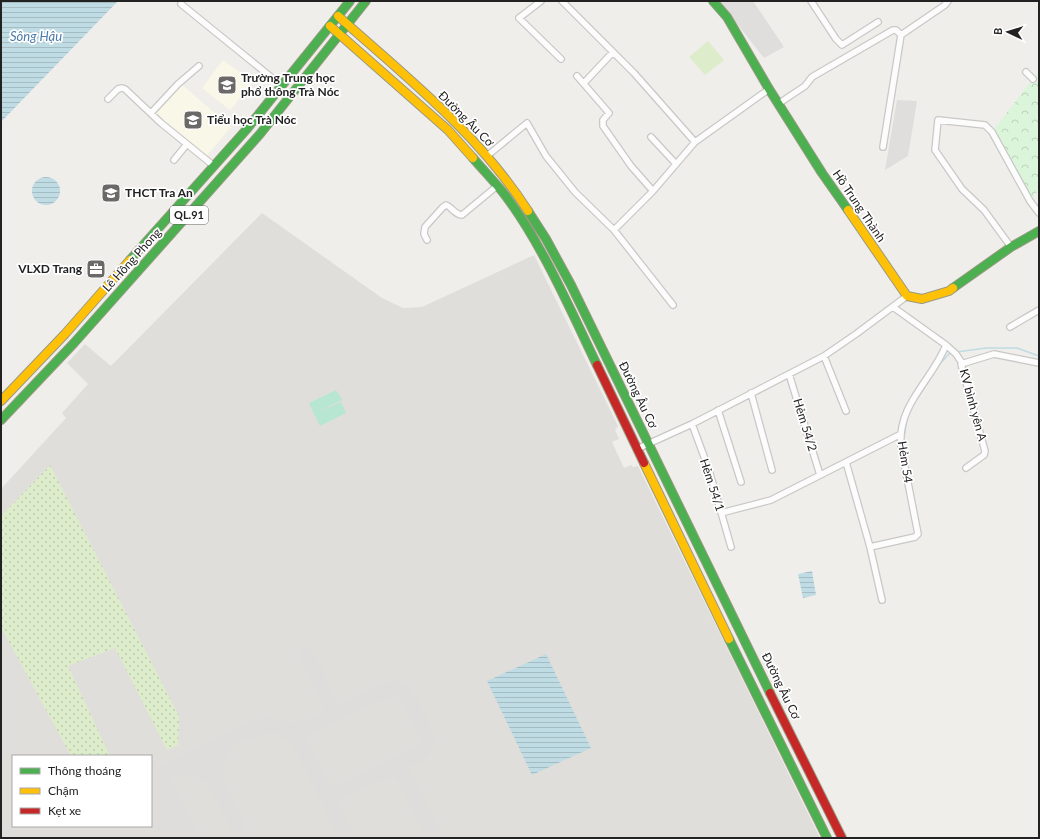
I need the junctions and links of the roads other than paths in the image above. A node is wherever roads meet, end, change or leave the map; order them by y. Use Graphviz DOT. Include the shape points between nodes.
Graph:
graph roads {
  1 [pos="350,1"];
  2 [pos="366,1"];
  3 [pos="541,1"];
  4 [pos="562,1"];
  5 [pos="713,1"];
  6 [pos="811,1"];
  7 [pos="948,1"];
  8 [pos="181,4"];
  9 [pos="338,16"];
  10 [pos="878,22"];
  11 [pos="348,25"];
  12 [pos="330,26"];
  13 [pos="340,34"];
  14 [pos="901,35"];
  15 [pos="613,52"];
  16 [pos="560,59"];
  17 [pos="199,66"];
  18 [pos="1026,72"];
  19 [pos="578,76"];
  20 [pos="1033,79"];
  21 [pos="584,83"];
  22 [pos="282,86"];
  23 [pos="769,89"];
  24 [pos="108,99"];
  25 [pos="778,104"];
  26 [pos="151,113"];
  27 [pos="650,137"];
  28 [pos="695,142"];
  29 [pos="187,144"];
  30 [pos="883,147"];
  31 [pos="486,156"];
  32 [pos="174,160"];
  33 [pos="676,164"];
  34 [pos="214,166"];
  35 [pos="497,186"];
  36 [pos="653,191"];
  37 [pos="1039,213"];
  38 [pos="614,230"];
  39 [pos="1039,230"];
  40 [pos="427,240"];
  41 [pos="1011,247"];
  42 [pos="908,296"];
  43 [pos="581,304"];
  44 [pos="673,305"];
  45 [pos="893,307"];
  46 [pos="570,310"];
  47 [pos="1039,310"];
  48 [pos="1010,327"];
  49 [pos="946,345"];
  50 [pos="824,356"];
  51 [pos="962,363"];
  52 [pos="1039,363"];
  53 [pos="789,374"];
  54 [pos="751,393"];
  55 [pos="1,401"];
  56 [pos="718,410"];
  57 [pos="846,411"];
  58 [pos="1,420"];
  59 [pos="692,424"];
  60 [pos="901,434"];
  61 [pos="648,444"];
  62 [pos="637,449"];
  63 [pos="846,462"];
  64 [pos="966,468"];
  65 [pos="772,470"];
  66 [pos="820,475"];
  67 [pos="741,482"];
  68 [pos="722,513"];
  69 [pos="731,547"];
  70 [pos="870,547"];
  71 [pos="882,600"];
  72 [pos="827,838"];
  73 [pos="842,838"];
  1 -- 9 [label="main road, Lê Hồng Phong / QL.91"];
  2 -- 11 [label="main road, Lê Hồng Phong / QL.91"];
  3 -- 16 [label="street" via="519,18"];
  4 -- 15 [label="street"];
  5 -- 23 [label="main road, Hồ Trung Thành" via="729,20"];
  6 -- 10 [label="street" via="842,45"];
  7 -- 14 [label="street"];
  8 -- 22 [label="street"];
  9 -- 11 [label="main road, Đường Âu Cơ"];
  9 -- 12 [label="main road, Lê Hồng Phong / QL.91"];
  11 -- 13 [label="main road, Lê Hồng Phong / QL.91"];
  11 -- 31 [label="main road, Đường Âu Cơ" via="457,124"];
  12 -- 13 [label="main road, Đường Âu Cơ"];
  12 -- 22 [label="main road, Lê Hồng Phong / QL.91"];
  13 -- 35 [label="main road, Đường Âu Cơ" via="448,130"];
  13 -- 58 [label="main road, Lê Hồng Phong / QL.91" via="260,134 74,343"];
  14 -- 25 [label="street" via="893,30 812,77 805,86"];
  14 -- 30 [label="street"];
  15 -- 21 [label="street"];
  15 -- 28 [label="street"];
  17 -- 26 [label="street"];
  18 -- 20 [label="street"];
  19 -- 21 [label="street"];
  21 -- 36 [label="street" via="609,113 603,120 603,126 631,166"];
  22 -- 34 [label="main road, Lê Hồng Phong / QL.91"];
  23 -- 25 [label="main road, Hồ Trung Thành"];
  23 -- 28 [label="street"];
  24 -- 26 [label="street" via="122,88"];
  25 -- 42 [label="main road, Hồ Trung Thành" via="853,220"];
  26 -- 29 [label="street"];
  27 -- 33 [label="street"];
  28 -- 33 [label="street"];
  29 -- 32 [label="street"];
  29 -- 34 [label="street"];
  31 -- 38 [label="street" via="527,123 546,156 575,192"];
  31 -- 43 [label="main road, Đường Âu Cơ" via="535,220"];
  33 -- 36 [label="street"];
  34 -- 55 [label="main road, Lê Hồng Phong / QL.91" via="65,334"];
  35 -- 40 [label="street" via="462,215 449,206 443,207 425,226 424,234"];
  35 -- 46 [label="main road, Đường Âu Cơ" via="538,247"];
  36 -- 38 [label="street"];
  37 -- 41 [label="street" via="992,132 985,125 938,120 935,150 962,189 984,210"];
  38 -- 44 [label="street"];
  39 -- 41 [label="main road"];
  41 -- 42 [label="main road" via="948,291 922,299"];
  42 -- 45 [label="street"];
  43 -- 46 [label="main road"];
  43 -- 61 [label="main road, Đường Âu Cơ"];
  45 -- 49 [label="street"];
  45 -- 50 [label="street"];
  46 -- 62 [label="main road, Đường Âu Cơ"];
  47 -- 48 [label="street"];
  49 -- 51 [label="street" via="955,352"];
  49 -- 60 [label="street, Hẻm 54" via="914,396"];
  50 -- 53 [label="street"];
  50 -- 57 [label="street"];
  51 -- 52 [label="street, KV bình yên A" via="994,354"];
  51 -- 64 [label="street, KV bình yên A" via="985,451 984,456"];
  53 -- 54 [label="street"];
  53 -- 66 [label="street, Hẻm 54/2"];
  54 -- 56 [label="street"];
  54 -- 65 [label="street"];
  56 -- 59 [label="street"];
  56 -- 67 [label="street"];
  59 -- 61 [label="street"];
  59 -- 68 [label="street, Hẻm 54/1"];
  60 -- 63 [label="street"];
  60 -- 70 [label="street, Hẻm 54" via="901,447 918,534 915,537"];
  61 -- 62 [label="street"];
  61 -- 73 [label="main road, Đường Âu Cơ"];
  62 -- 72 [label="main road, Đường Âu Cơ"];
  63 -- 66 [label="street"];
  63 -- 70 [label="street"];
  66 -- 68 [label="street" via="771,500"];
  68 -- 69 [label="street, Hẻm 54/1"];
  70 -- 71 [label="street"];
}
